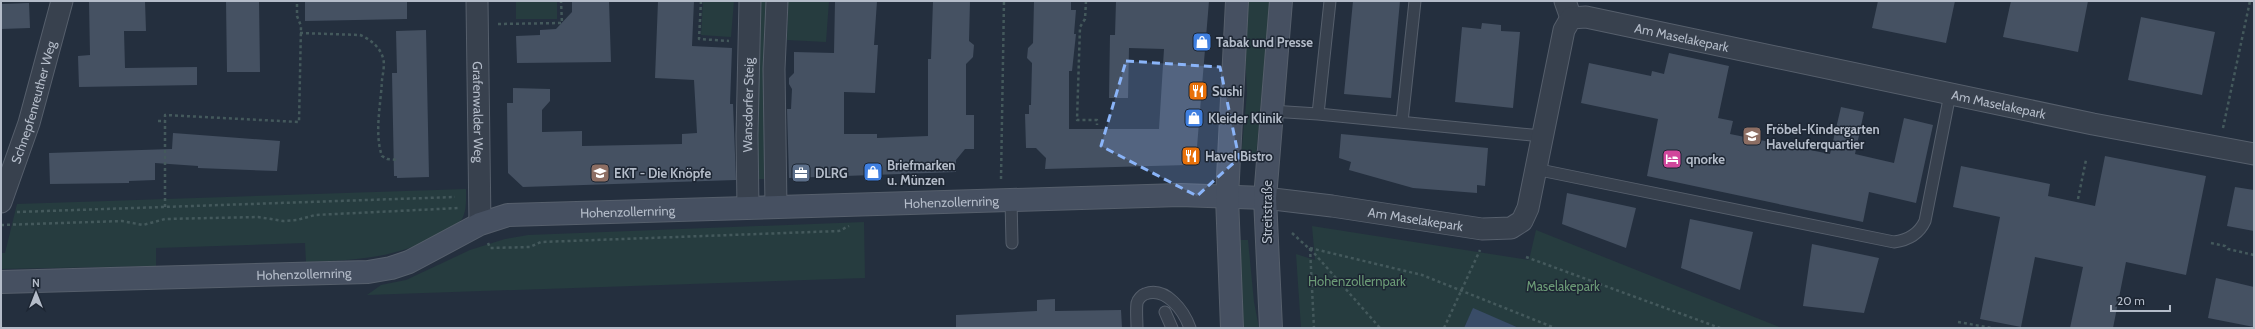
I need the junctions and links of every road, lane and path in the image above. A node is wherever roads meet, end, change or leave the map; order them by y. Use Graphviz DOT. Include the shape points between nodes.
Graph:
graph roads {
  1 [pos="62,1"];
  2 [pos="297,1"];
  3 [pos="476,1"];
  4 [pos="561,1"];
  5 [pos="701,1"];
  6 [pos="750,1"];
  7 [pos="777,1"];
  8 [pos="1004,1"];
  9 [pos="1086,1"];
  10 [pos="1237,1"];
  11 [pos="1281,1"];
  12 [pos="1330,1"];
  13 [pos="1415,1"];
  14 [pos="2250,1"];
  15 [pos="1568,9"];
  16 [pos="498,24"];
  17 [pos="300,33"];
  18 [pos="1206,38"];
  19 [pos="1211,38"];
  20 [pos="735,41"];
  21 [pos="1950,94"];
  22 [pos="1271,111"];
  23 [pos="1318,114"];
  24 [pos="158,121"];
  25 [pos="165,121"];
  26 [pos="1402,122"];
  27 [pos="1097,125"];
  28 [pos="1542,136"];
  29 [pos="2219,147"];
  30 [pos="2254,154"];
  31 [pos="398,160"];
  32 [pos="2086,160"];
  33 [pos="1535,169"];
  34 [pos="1001,179"];
  35 [pos="1227,197"];
  36 [pos="454,198"];
  37 [pos="1265,198"];
  38 [pos="2078,199"];
  39 [pos="1011,200"];
  40 [pos="6,207"];
  41 [pos="165,207"];
  42 [pos="776,207"];
  43 [pos="748,208"];
  44 [pos="480,215"];
  45 [pos="1,225"];
  46 [pos="1292,233"];
  47 [pos="1012,242"];
  48 [pos="2211,243"];
  49 [pos="1310,248"];
  50 [pos="1480,249"];
  51 [pos="2254,255"];
  52 [pos="1526,257"];
  53 [pos="1,282"];
  54 [pos="1461,290"];
  55 [pos="1165,312"];
  56 [pos="1958,322"];
  57 [pos="1137,328"];
  58 [pos="1172,328"];
  59 [pos="1190,328"];
  60 [pos="1232,328"];
  61 [pos="1271,328"];
  62 [pos="1314,328"];
  63 [pos="1380,328"];
  64 [pos="1444,328"];
  65 [pos="1555,328"];
  66 [pos="1720,328"];
  67 [pos="1992,328"];
  1 -- 40 [label="street, Schnepfenreuther Weg"];
  2 -- 17 [label="path"];
  3 -- 44 [label="street, Grafenwalder Weg"];
  4 -- 16 [label="path" via="562,23"];
  5 -- 20 [label="path" via="699,39"];
  6 -- 43 [label="street, Wansdorfer Steig"];
  7 -- 42 [label="street, Wansdorfer Steig" via="774,69"];
  8 -- 34 [label="path, Hohenzollernring"];
  9 -- 27 [label="path" via="1085,19 1080,27 1078,120 1097,120"];
  10 -- 35 [label="street"];
  11 -- 22 [label="street, Streitstraße"];
  12 -- 23 [label="lane"];
  13 -- 26 [label="lane"];
  14 -- 29 [label="path"];
  15 -- 21 [label="street, Am Maselakepark" via="1586,17"];
  15 -- 28 [label="street, Am Maselakepark"];
  17 -- 25 [label="path" via="299,122 165,115"];
  17 -- 31 [label="path" via="360,35 376,46 384,60 379,120 380,150 382,156 387,159"];
  18 -- 19 [label="path"];
  21 -- 29 [label="street, Am Maselakepark"];
  21 -- 33 [label="lane" via="1925,221 1921,230 1914,236 1901,241 1894,242 1842,232"];
  22 -- 23 [label="lane"];
  22 -- 37 [label="street, Streitstraße"];
  23 -- 26 [label="lane"];
  24 -- 25 [label="path"];
  25 -- 41 [label="path"];
  26 -- 28 [label="lane"];
  28 -- 33 [label="street, Am Maselakepark"];
  29 -- 30 [label="street, Am Maselakepark"];
  32 -- 38 [label="path"];
  33 -- 37 [label="street, Am Maselakepark" via="1528,208 1522,221 1511,228 1482,229"];
  35 -- 37 [label="street, Hohenzollernring"];
  35 -- 39 [label="street, Hohenzollernring" via="1180,195"];
  35 -- 60 [label="street"];
  36 -- 41 [label="path"];
  37 -- 61 [label="street, Streitstraße"];
  39 -- 42 [label="street, Hohenzollernring"];
  39 -- 47 [label="lane"];
  40 -- 41 [label="path"];
  42 -- 43 [label="street, Hohenzollernring"];
  43 -- 44 [label="street, Hohenzollernring"];
  44 -- 45 [label="path" via="315,215 283,221 258,217 164,219 143,225 122,221"];
  44 -- 53 [label="street, Hohenzollernring" via="409,262 368,272"];
  46 -- 49 [label="path"];
  48 -- 51 [label="path"];
  49 -- 54 [label="path" via="1422,275"];
  49 -- 62 [label="path"];
  49 -- 63 [label="path"];
  50 -- 54 [label="path"];
  52 -- 66 [label="path"];
  54 -- 64 [label="path"];
  54 -- 65 [label="path"];
  55 -- 58 [label="lane"];
  56 -- 67 [label="path"];
  57 -- 59 [label="lane" via="1137,302 1142,295 1152,291 1160,292 1171,300 1183,314"];
}
